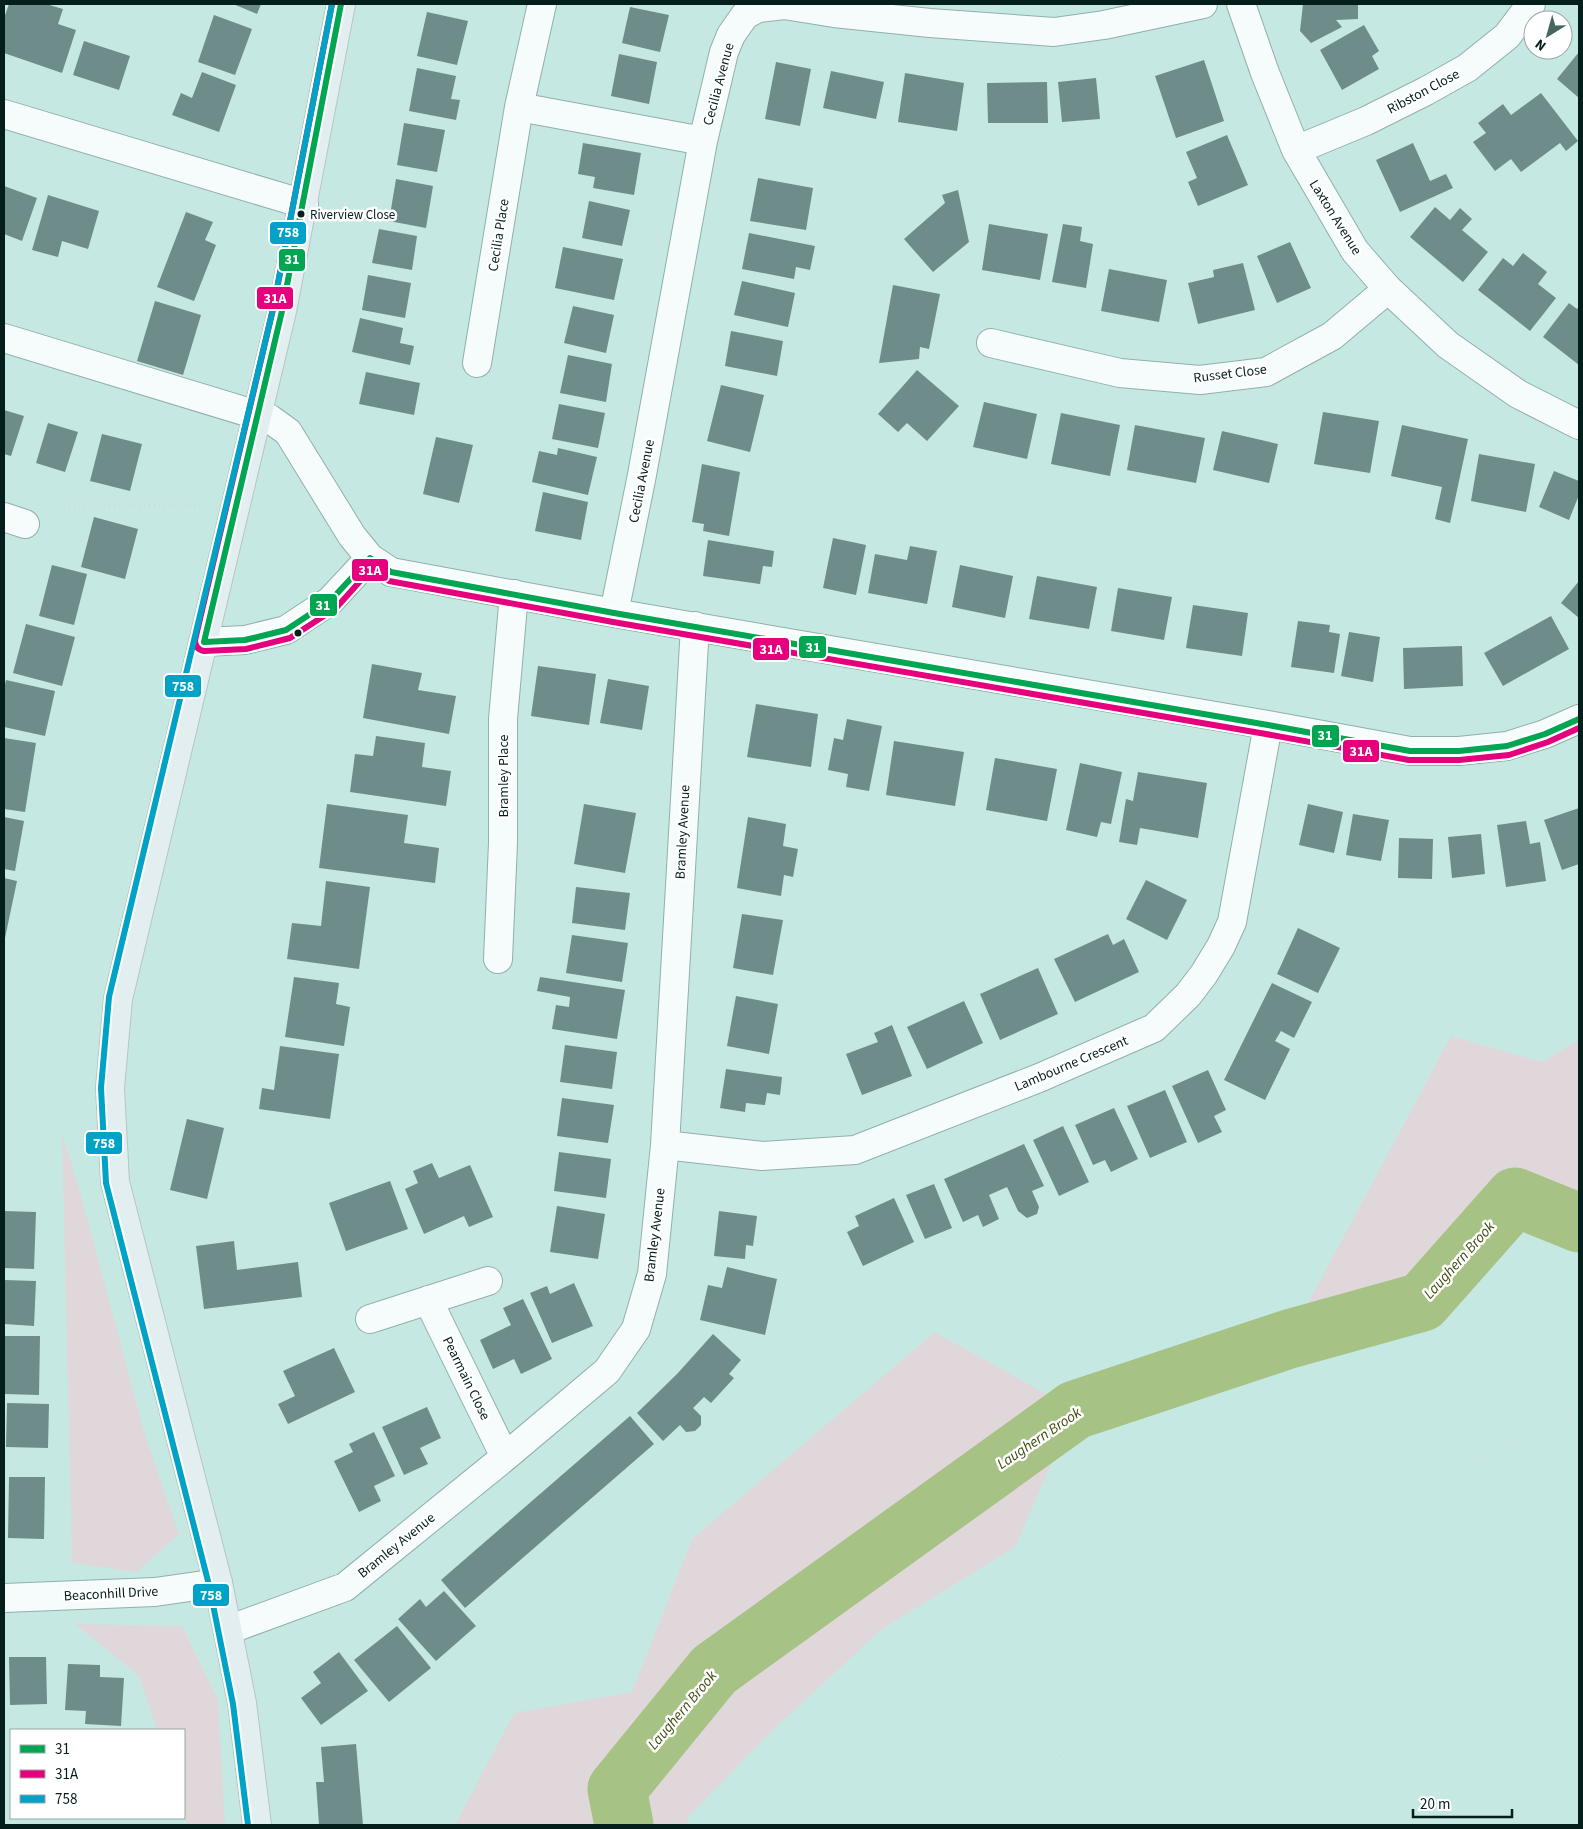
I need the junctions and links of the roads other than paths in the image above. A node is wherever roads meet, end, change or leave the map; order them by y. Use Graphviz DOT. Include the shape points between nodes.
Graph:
graph roads {
  1 [pos="341,4"];
  2 [pos="542,4"];
  3 [pos="1203,4"];
  4 [pos="1241,4"];
  5 [pos="1531,4"];
  6 [pos="519,107"];
  7 [pos="4,114"];
  8 [pos="703,141"];
  9 [pos="1296,150"];
  10 [pos="304,204"];
  11 [pos="1388,289"];
  12 [pos="4,338"];
  13 [pos="991,343"];
  14 [pos="477,363"];
  15 [pos="256,414"];
  16 [pos="1579,425"];
  17 [pos="370,558"];
  18 [pos="514,594"];
  19 [pos="614,613"];
  20 [pos="695,626"];
  21 [pos="204,642"];
  22 [pos="1579,719"];
  23 [pos="1268,725"];
  24 [pos="498,959"];
  25 [pos="665,1145"];
  26 [pos="488,1281"];
  27 [pos="428,1300"];
  28 [pos="370,1319"];
  29 [pos="505,1457"];
  30 [pos="218,1583"];
  31 [pos="4,1598"];
  32 [pos="228,1630"];
  33 [pos="257,1825"];
  1 -- 10 [label="main road"];
  2 -- 6 [label="street, Cecilia Place"];
  3 -- 8 [label="street, Cecilia Avenue" via="1054,32 930,23 784,5 758,8 745,16 731,35"];
  4 -- 9 [label="street, Laxton Avenue" via="1264,73"];
  5 -- 9 [label="street, Ribston Close" via="1507,36 1467,68 1366,121"];
  6 -- 8 [label="street"];
  6 -- 14 [label="street, Cecilia Place"];
  7 -- 10 [label="street"];
  8 -- 19 [label="street, Cecilia Avenue" via="642,480"];
  9 -- 11 [label="street, Laxton Avenue" via="1355,251"];
  10 -- 15 [label="main road"];
  11 -- 13 [label="street, Russet Close" via="1332,336 1266,372 1200,380 1120,373"];
  11 -- 16 [label="street, Laxton Avenue" via="1448,345 1518,394"];
  12 -- 15 [label="street"];
  15 -- 17 [label="street" via="270,419 288,432 352,536"];
  15 -- 21 [label="main road"];
  17 -- 18 [label="street" via="391,572"];
  17 -- 21 [label="street" via="330,601 286,630 245,640"];
  18 -- 19 [label="street"];
  18 -- 24 [label="street, Bramley Place" via="503,719 504,844"];
  19 -- 20 [label="street"];
  20 -- 23 [label="street"];
  20 -- 25 [label="street, Bramley Avenue"];
  21 -- 30 [label="main road" via="118,999 110,1088 115,1182"];
  22 -- 23 [label="street" via="1507,746 1459,751 1410,751"];
  23 -- 25 [label="street, Lambourne Crescent" via="1232,922 1221,946 1188,996 1154,1028 1039,1078 855,1150 762,1156"];
  25 -- 29 [label="street, Bramley Avenue" via="652,1274 636,1329 607,1371"];
  26 -- 27 [label="street"];
  27 -- 28 [label="street"];
  27 -- 29 [label="street, Pearmain Close"];
  29 -- 32 [label="street, Bramley Avenue" via="345,1586"];
  30 -- 31 [label="street, Beaconhill Drive" via="155,1592"];
  30 -- 32 [label="main road"];
  32 -- 33 [label="main road" via="242,1703"];
}
